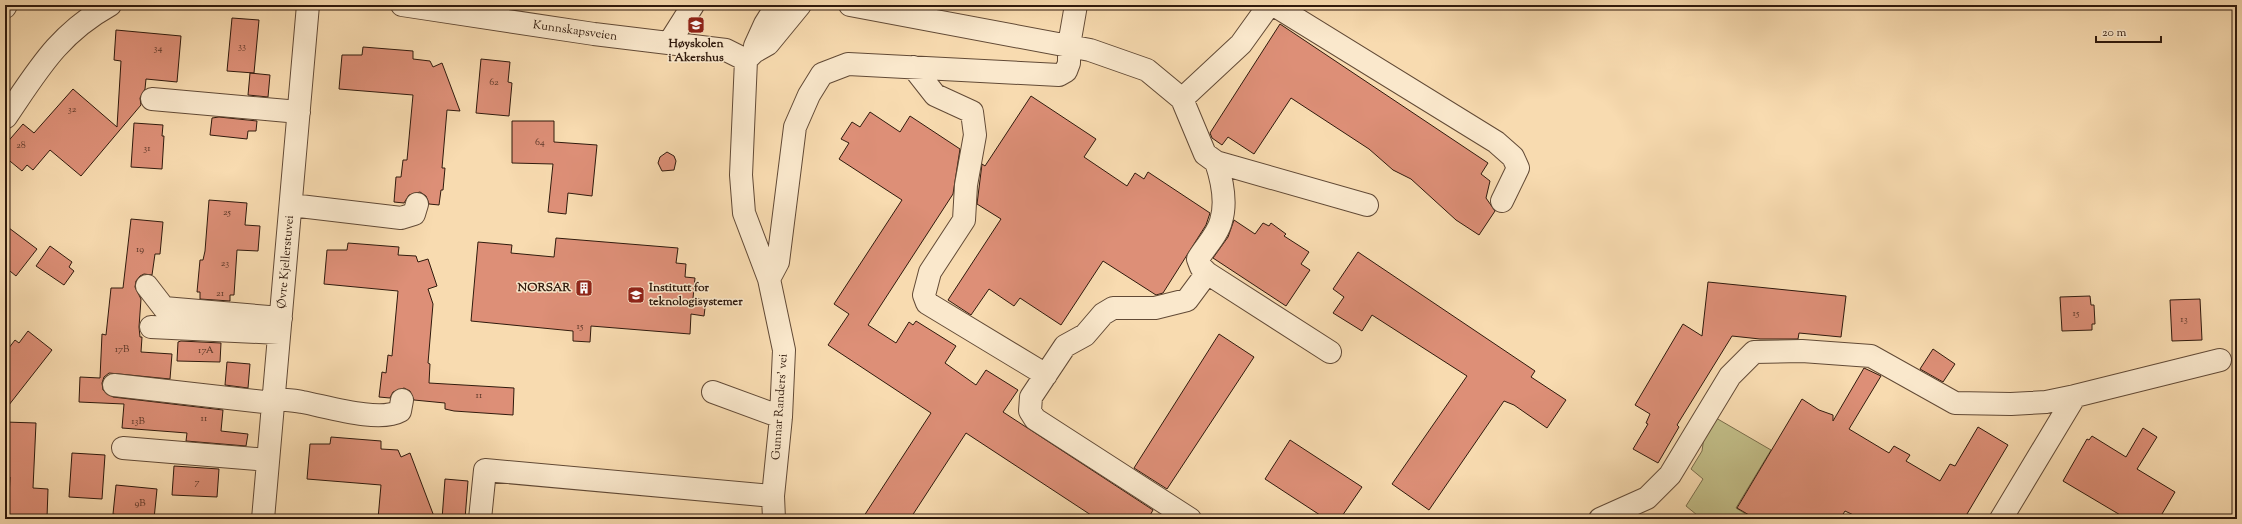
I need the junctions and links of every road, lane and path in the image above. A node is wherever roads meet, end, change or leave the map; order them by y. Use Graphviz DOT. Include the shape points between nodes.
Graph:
graph roads {
  1 [pos="110,5"];
  2 [pos="308,5"];
  3 [pos="402,5"];
  4 [pos="693,5"];
  5 [pos="777,5"];
  6 [pos="800,5"];
  7 [pos="850,5"];
  8 [pos="1076,5"];
  9 [pos="1269,5"];
  10 [pos="1274,5"];
  11 [pos="669,43"];
  12 [pos="1068,46"];
  13 [pos="750,56"];
  14 [pos="913,67"];
  15 [pos="152,99"];
  16 [pos="1182,99"];
  17 [pos="299,112"];
  18 [pos="5,117"];
  19 [pos="1216,162"];
  20 [pos="1502,202"];
  21 [pos="417,204"];
  22 [pos="291,205"];
  23 [pos="1366,205"];
  24 [pos="1207,273"];
  25 [pos="769,279"];
  26 [pos="148,286"];
  27 [pos="280,326"];
  28 [pos="151,327"];
  29 [pos="1330,352"];
  30 [pos="2220,360"];
  31 [pos="1046,375"];
  32 [pos="114,385"];
  33 [pos="713,392"];
  34 [pos="2075,396"];
  35 [pos="402,400"];
  36 [pos="273,401"];
  37 [pos="781,417"];
  38 [pos="123,448"];
  39 [pos="268,460"];
  40 [pos="773,496"];
  41 [pos="263,519"];
  42 [pos="480,519"];
  43 [pos="774,519"];
  44 [pos="1190,519"];
  45 [pos="1600,519"];
  46 [pos="2002,519"];
  1 -- 18 [label="street" via="69,32 50,53"];
  2 -- 17 [label="street, Øvre Kjellerstuvei"];
  3 -- 11 [label="street, Kunnskapsveien"];
  4 -- 11 [label="street"];
  5 -- 13 [label="street, Gunnar Randers' vei"];
  6 -- 13 [label="street" via="768,44"];
  7 -- 12 [label="street"];
  8 -- 12 [label="street"];
  9 -- 16 [label="street" via="1241,44"];
  10 -- 20 [label="street" via="1496,142 1513,157 1518,168"];
  11 -- 13 [label="street, Kunnskapsveien" via="726,50"];
  12 -- 14 [label="street" via="1069,63 1066,71 1059,75"];
  12 -- 16 [label="street" via="1090,50 1147,70"];
  13 -- 25 [label="street, Gunnar Randers' vei" via="741,176 744,213"];
  14 -- 25 [label="street" via="848,64 822,74 809,95 795,127 778,262"];
  14 -- 31 [label="street" via="935,95 972,112 975,122 964,220 930,272 924,294 927,303"];
  15 -- 17 [label="street"];
  16 -- 19 [label="street" via="1205,154"];
  17 -- 22 [label="street, Øvre Kjellerstuvei"];
  19 -- 23 [label="street"];
  19 -- 24 [label="street" via="1222,180 1223,209 1221,222 1198,259"];
  21 -- 22 [label="street" via="414,214 401,218"];
  22 -- 27 [label="street, Øvre Kjellerstuvei"];
  24 -- 29 [label="street"];
  24 -- 31 [label="street" via="1187,300 1155,308 1113,308 1103,314 1085,335 1065,346"];
  25 -- 37 [label="street, Gunnar Randers' vei" via="784,350"];
  26 -- 27 [label="street" via="164,308"];
  27 -- 28 [label="street"];
  27 -- 36 [label="street, Øvre Kjellerstuvei"];
  30 -- 34 [label="street"];
  31 -- 44 [label="street" via="1031,397 1030,410 1035,419"];
  32 -- 36 [label="street"];
  33 -- 37 [label="street"];
  34 -- 45 [label="street" via="2046,402 1956,403 1871,356 1802,351 1754,352 1730,376 1670,475 1647,498"];
  34 -- 46 [label="street"];
  35 -- 36 [label="street" via="400,411 386,416 299,401"];
  36 -- 39 [label="street, Øvre Kjellerstuvei"];
  37 -- 40 [label="street, Gunnar Randers' vei"];
  38 -- 39 [label="street"];
  39 -- 41 [label="street, Øvre Kjellerstuvei"];
  40 -- 42 [label="street" via="485,470"];
  40 -- 43 [label="street, Gunnar Randers' vei"];
}
